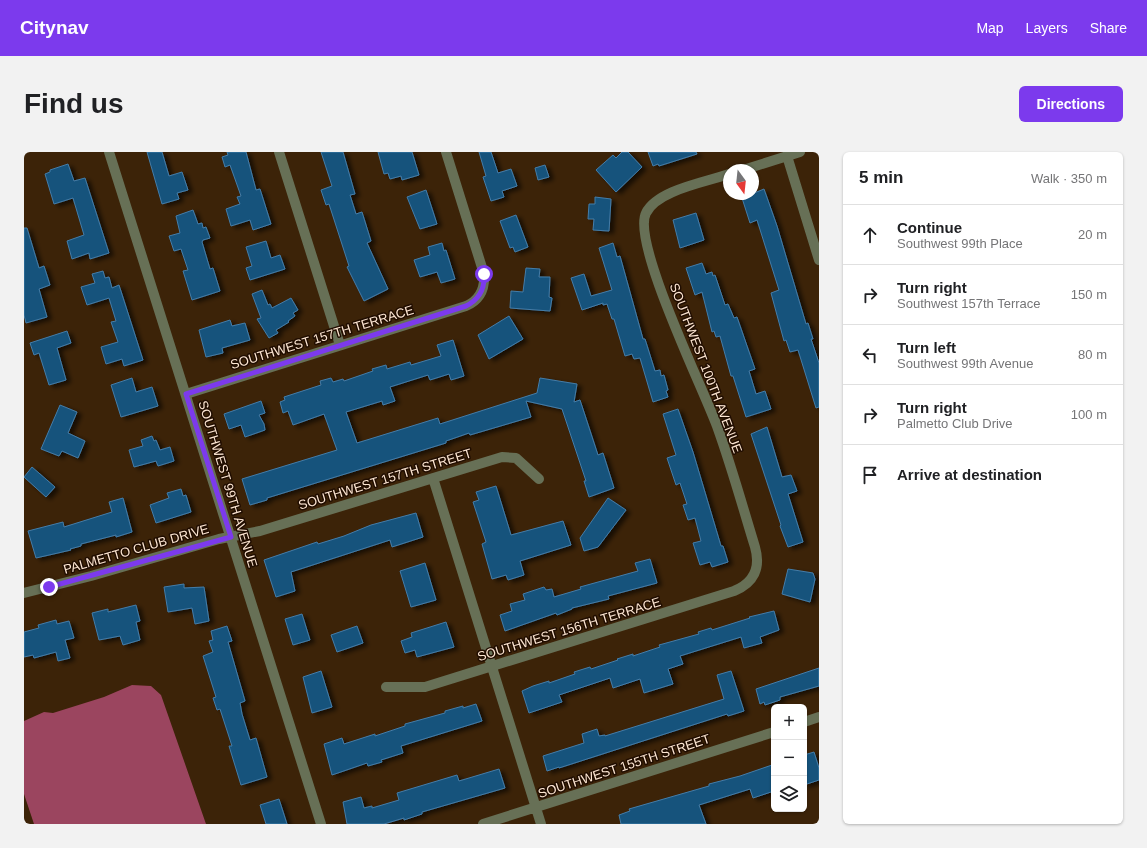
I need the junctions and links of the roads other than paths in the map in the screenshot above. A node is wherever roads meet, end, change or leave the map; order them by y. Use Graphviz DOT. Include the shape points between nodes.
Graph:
graph roads {
  1 [pos="109,152"];
  2 [pos="279,152"];
  3 [pos="446,152"];
  4 [pos="800,152"];
  5 [pos="787,156"];
  6 [pos="759,165"];
  7 [pos="723,176"];
  8 [pos="819,260"];
  9 [pos="340,345"];
  10 [pos="186,394"];
  11 [pos="432,478"];
  12 [pos="539,479"];
  13 [pos="231,537"];
  14 [pos="754,577"];
  15 [pos="24,593"];
  16 [pos="491,667"];
  17 [pos="386,687"];
  18 [pos="819,718"];
  19 [pos="807,721"];
  20 [pos="771,733"];
  21 [pos="535,807"];
  22 [pos="321,824"];
  23 [pos="483,824"];
  24 [pos="540,824"];
  1 -- 10 [label="street, SOUTHWEST 99TH AVENUE"];
  2 -- 9 [label="street"];
  3 -- 9 [label="street, SOUTHWEST 157TH TERRACE" via="484,274 481,292 476,300 466,306"];
  4 -- 5 [label="street"];
  5 -- 6 [label="street"];
  5 -- 8 [label="street"];
  7 -- 14 [label="street, SOUTHWEST 100TH AVENUE" via="663,196 652,204 645,214 644,231 657,276 716,424 755,547 757,566"];
  9 -- 10 [label="street, SOUTHWEST 157TH TERRACE"];
  10 -- 13 [label="street, SOUTHWEST 99TH AVENUE"];
  11 -- 12 [label="street, SOUTHWEST 157TH STREET" via="506,457 516,458"];
  11 -- 13 [label="street, SOUTHWEST 157TH STREET" via="260,531"];
  11 -- 16 [label="street"];
  13 -- 15 [label="street, PALMETTO CLUB DRIVE"];
  13 -- 22 [label="street, SOUTHWEST 99TH AVENUE"];
  14 -- 16 [label="street, SOUTHWEST 156TH TERRACE" via="747,585 734,591"];
  16 -- 17 [label="street, SOUTHWEST 156TH TERRACE" via="425,687"];
  16 -- 21 [label="street"];
  18 -- 19 [label="street"];
  20 -- 21 [label="street, SOUTHWEST 155TH STREET"];
  21 -- 23 [label="street, SOUTHWEST 155TH STREET"];
  21 -- 24 [label="street"];
}
